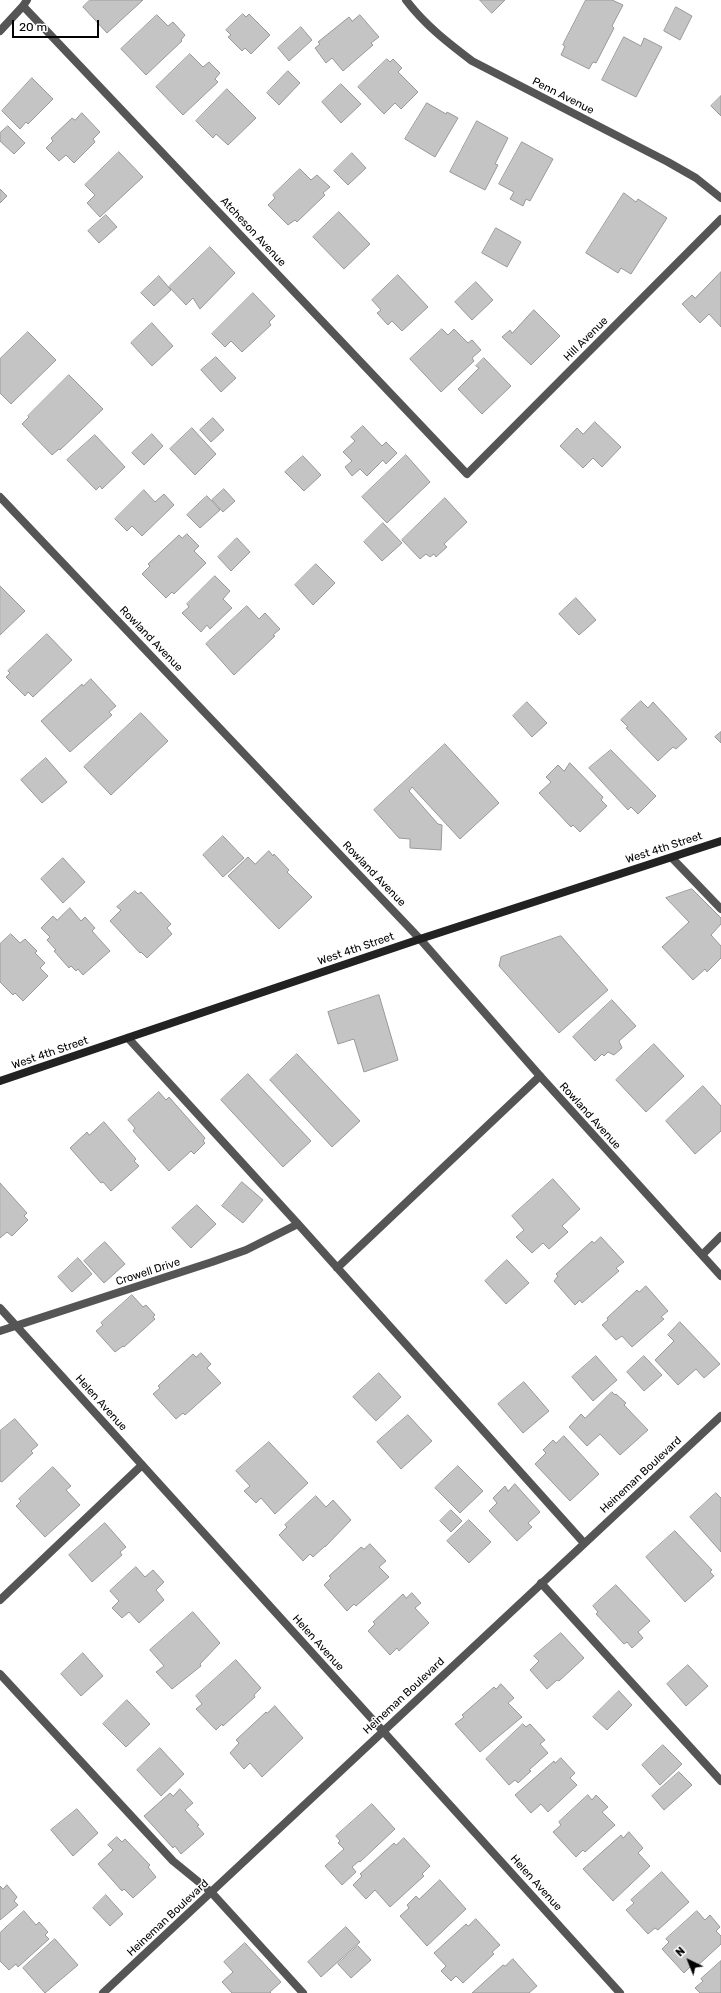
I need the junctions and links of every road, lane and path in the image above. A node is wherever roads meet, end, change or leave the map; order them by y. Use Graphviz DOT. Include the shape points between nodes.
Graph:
graph roads {
  1 [pos="406,0"];
  2 [pos="25,3"];
  3 [pos="0,30"];
  4 [pos="721,198"];
  5 [pos="721,219"];
  6 [pos="467,474"];
  7 [pos="0,497"];
  8 [pos="721,841"];
  9 [pos="672,858"];
  10 [pos="721,909"];
  11 [pos="420,939"];
  12 [pos="128,1038"];
  13 [pos="540,1076"];
  14 [pos="0,1081"];
  15 [pos="298,1224"];
  16 [pos="721,1236"];
  17 [pos="702,1255"];
  18 [pos="337,1268"];
  19 [pos="721,1276"];
  20 [pos="0,1308"];
  21 [pos="16,1326"];
  22 [pos="0,1331"];
  23 [pos="721,1416"];
  24 [pos="142,1465"];
  25 [pos="584,1543"];
  26 [pos="541,1584"];
  27 [pos="0,1600"];
  28 [pos="0,1674"];
  29 [pos="383,1731"];
  30 [pos="721,1781"];
  31 [pos="211,1892"];
  32 [pos="103,1993"];
  33 [pos="303,1993"];
  34 [pos="620,1993"];
  1 -- 4 [label="street, Penn Avenue" via="419,18 472,61 668,162 696,178"];
  2 -- 3 [label="street"];
  2 -- 6 [label="street, Atcheson Avenue"];
  5 -- 6 [label="street, Hill Avenue"];
  7 -- 11 [label="street, Rowland Avenue"];
  8 -- 9 [label="main road, West 4th Street"];
  9 -- 10 [label="street"];
  9 -- 11 [label="main road, West 4th Street"];
  11 -- 12 [label="main road, West 4th Street"];
  11 -- 13 [label="street, Rowland Avenue"];
  12 -- 14 [label="main road, West 4th Street"];
  12 -- 15 [label="street"];
  13 -- 17 [label="street, Rowland Avenue"];
  13 -- 18 [label="street"];
  15 -- 18 [label="street"];
  15 -- 21 [label="street, Crowell Drive" via="246,1250"];
  16 -- 17 [label="street"];
  17 -- 19 [label="street, Rowland Avenue"];
  18 -- 25 [label="street"];
  20 -- 21 [label="street, Helen Avenue"];
  21 -- 22 [label="street, Crowell Drive"];
  21 -- 24 [label="street, Helen Avenue"];
  23 -- 25 [label="street, Heineman Boulevard"];
  24 -- 27 [label="street"];
  24 -- 29 [label="street, Helen Avenue"];
  25 -- 26 [label="street, Heineman Boulevard"];
  26 -- 29 [label="street, Heineman Boulevard"];
  26 -- 30 [label="street"];
  28 -- 31 [label="street" via="173,1861"];
  29 -- 31 [label="street, Heineman Boulevard"];
  29 -- 34 [label="street, Helen Avenue"];
  31 -- 32 [label="street, Heineman Boulevard"];
  31 -- 33 [label="street"];
}
